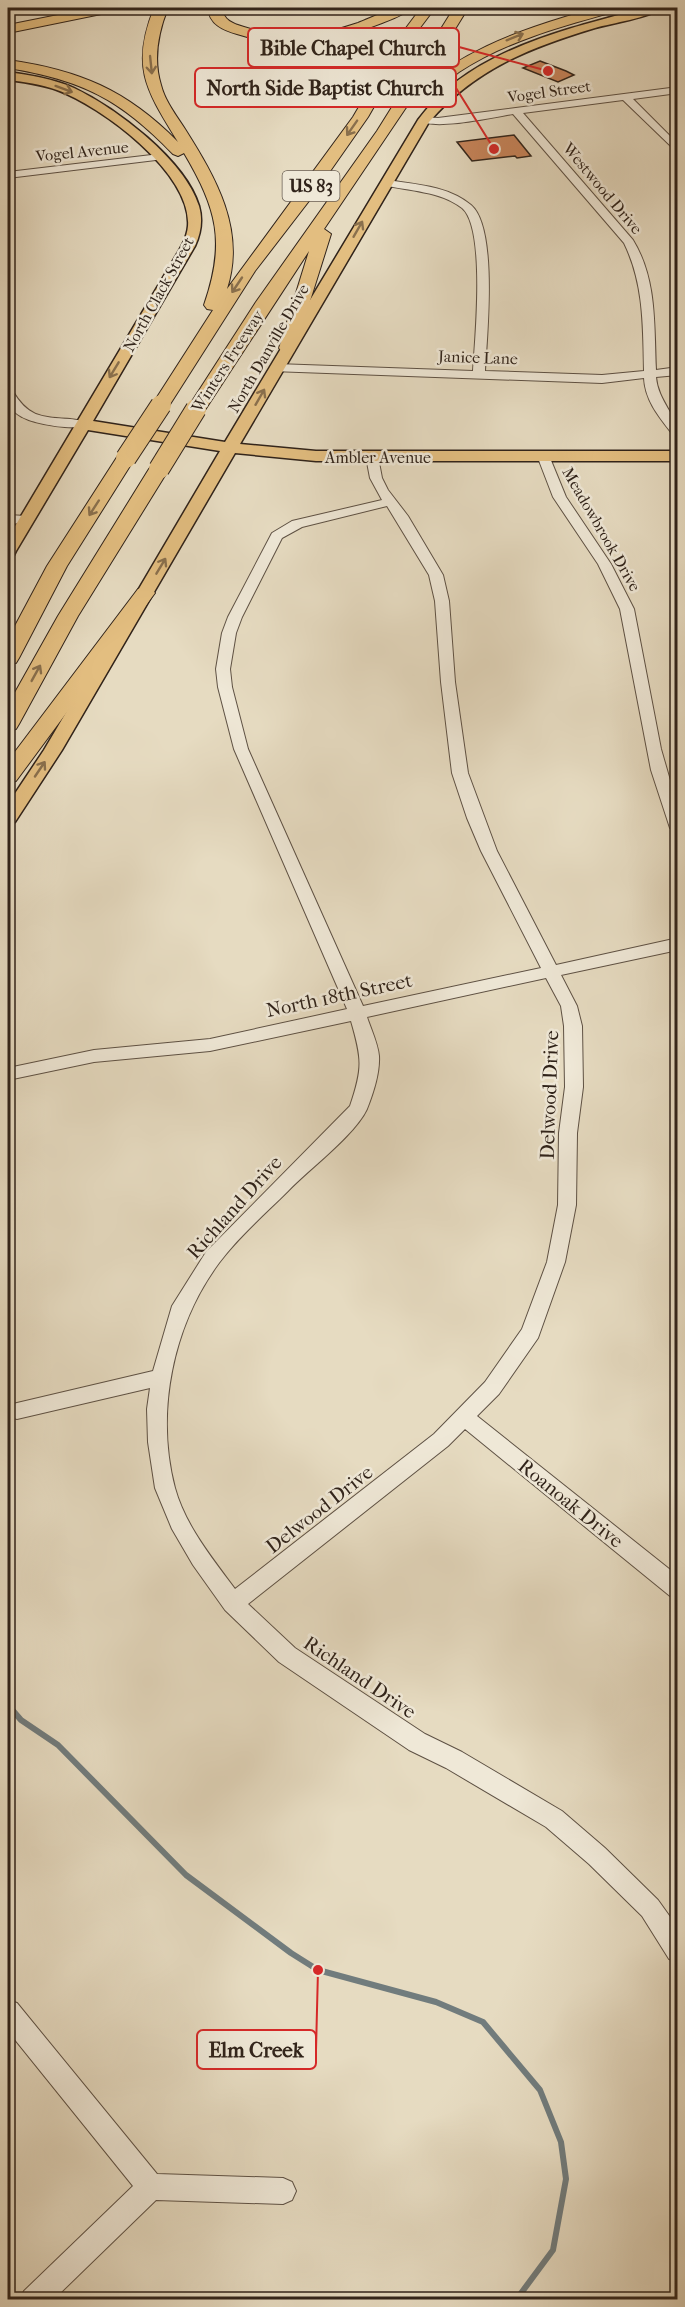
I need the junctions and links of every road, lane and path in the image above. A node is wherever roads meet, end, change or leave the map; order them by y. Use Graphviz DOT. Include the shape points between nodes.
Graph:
graph roads {
  1 [pos="12,8"];
  2 [pos="111,8"];
  3 [pos="161,8"];
  4 [pos="215,8"];
  5 [pos="404,8"];
  6 [pos="428,8"];
  7 [pos="462,8"];
  8 [pos="612,8"];
  9 [pos="655,8"];
  10 [pos="8,9"];
  11 [pos="8,29"];
  12 [pos="8,64"];
  13 [pos="8,76"];
  14 [pos="678,90"];
  15 [pos="625,96"];
  16 [pos="516,111"];
  17 [pos="424,120"];
  18 [pos="384,132"];
  19 [pos="678,150"];
  20 [pos="160,157"];
  21 [pos="8,175"];
  22 [pos="387,183"];
  23 [pos="337,199"];
  24 [pos="218,204"];
  25 [pos="288,348"];
  26 [pos="188,360"];
  27 [pos="276,368"];
  28 [pos="678,371"];
  29 [pos="479,373"];
  30 [pos="649,375"];
  31 [pos="8,393"];
  32 [pos="82,424"];
  33 [pos="678,433"];
  34 [pos="231,448"];
  35 [pos="678,456"];
  36 [pos="372,457"];
  37 [pos="544,458"];
  38 [pos="389,502"];
  39 [pos="8,519"];
  40 [pos="26,520"];
  41 [pos="8,551"];
  42 [pos="57,566"];
  43 [pos="145,593"];
  44 [pos="8,626"];
  45 [pos="8,658"];
  46 [pos="8,724"];
  47 [pos="8,776"];
  48 [pos="8,818"];
  49 [pos="678,828"];
  50 [pos="678,944"];
  51 [pos="553,971"];
  52 [pos="357,1012"];
  53 [pos="8,1074"];
  54 [pos="161,1377"];
  55 [pos="17,1411"];
  56 [pos="464,1417"];
  57 [pos="678,1589"];
  58 [pos="233,1603"];
  59 [pos="678,1950"];
  60 [pos="8,2012"];
  61 [pos="151,2187"];
  62 [pos="283,2191"];
  63 [pos="33,2300"];
  1 -- 10 [label="highway"];
  2 -- 11 [label="highway"];
  3 -- 24 [label="highway, one-way" via="153,27 150,52 153,84"];
  4 -- 5 [label="highway" via="220,21 230,28 293,40 343,34"];
  6 -- 26 [label="highway, Winters Freeway / US 83, one-way" via="360,117 248,269"];
  7 -- 18 [label="highway, Winters Freeway / US 83"];
  18 -- 8 [label="highway, one-way" via="433,82 460,64 518,36"];
  9 -- 17 [label="main road, North Danville Drive" via="517,51 462,82"];
  12 -- 24 [label="highway" via="74,77 120,98 166,137"];
  13 -- 20 [label="main road, North Clack Street, one-way" via="50,84 86,98 128,127"];
  14 -- 15 [label="street, Vogel Street"];
  15 -- 16 [label="street, Vogel Street"];
  15 -- 19 [label="street"];
  16 -- 17 [label="street, Vogel Street"];
  16 -- 30 [label="street, Westwood Drive" via="629,242 647,293"];
  17 -- 22 [label="main road, North Danville Drive"];
  18 -- 23 [label="highway, Winters Freeway / US 83"];
  20 -- 21 [label="street, Vogel Avenue"];
  20 -- 32 [label="main road, North Clack Street, one-way" via="194,212 191,240"];
  25 -- 22 [label="main road, North Danville Drive, one-way"];
  22 -- 29 [label="street" via="454,199 477,219 481,249"];
  23 -- 25 [label="highway" via="303,292"];
  46 -- 23 [label="highway, Winters Freeway / US 83, one-way, bridge" via="68,616 196,409"];
  24 -- 26 [label="highway" via="227,234 222,284"];
  25 -- 27 [label="main road, North Danville Drive"];
  26 -- 42 [label="highway, Winters Freeway / US 83, one-way, bridge"];
  27 -- 29 [label="street, Janice Lane"];
  34 -- 27 [label="main road, North Danville Drive, one-way"];
  28 -- 30 [label="street, Janice Lane"];
  29 -- 30 [label="street, Janice Lane" via="602,379"];
  30 -- 33 [label="street, Westwood Drive" via="661,411"];
  31 -- 32 [label="street" via="11,403 26,417"];
  32 -- 34 [label="main road, Ambler Avenue"];
  32 -- 40 [label="main road, North Clack Street"];
  34 -- 36 [label="main road, Ambler Avenue"];
  43 -- 34 [label="main road, North Danville Drive, one-way"];
  35 -- 37 [label="main road, Ambler Avenue"];
  36 -- 37 [label="main road, Ambler Avenue"];
  36 -- 38 [label="street, Delwood Drive" via="376,478"];
  37 -- 49 [label="street, Meadowbrook Drive" via="550,482 613,576 625,601 659,766"];
  38 -- 51 [label="street, Delwood Drive" via="436,575 460,773 475,818"];
  38 -- 52 [label="street, Richland Drive" via="297,524 277,536 235,617 223,669 241,749"];
  39 -- 40 [label="street"];
  40 -- 41 [label="main road, North Clack Street"];
  42 -- 44 [label="highway"];
  42 -- 45 [label="highway, Winters Freeway / US 83"];
  43 -- 47 [label="highway"];
  48 -- 43 [label="main road, North Danville Drive, one-way" via="53,750"];
  50 -- 51 [label="street, North 18th Street"];
  51 -- 52 [label="street, North 18th Street"];
  51 -- 56 [label="street, Delwood Drive" via="569,1006 573,1026 574,1087 568,1133 567,1205 558,1250 531,1332 492,1388"];
  52 -- 53 [label="street, North 18th Street" via="210,1045 94,1056"];
  52 -- 54 [label="street, Richland Drive" via="370,1056 358,1109 213,1257 182,1306"];
  54 -- 55 [label="street"];
  54 -- 58 [label="street, Richland Drive" via="158,1442 165,1488 200,1558"];
  56 -- 57 [label="street, Roanoak Drive"];
  56 -- 58 [label="street, Delwood Drive" via="441,1440"];
  58 -- 59 [label="street, Richland Drive" via="287,1655 407,1736 554,1819 650,1908"];
  60 -- 61 [label="street"];
  61 -- 62 [label="street"];
  61 -- 63 [label="street"];
}
